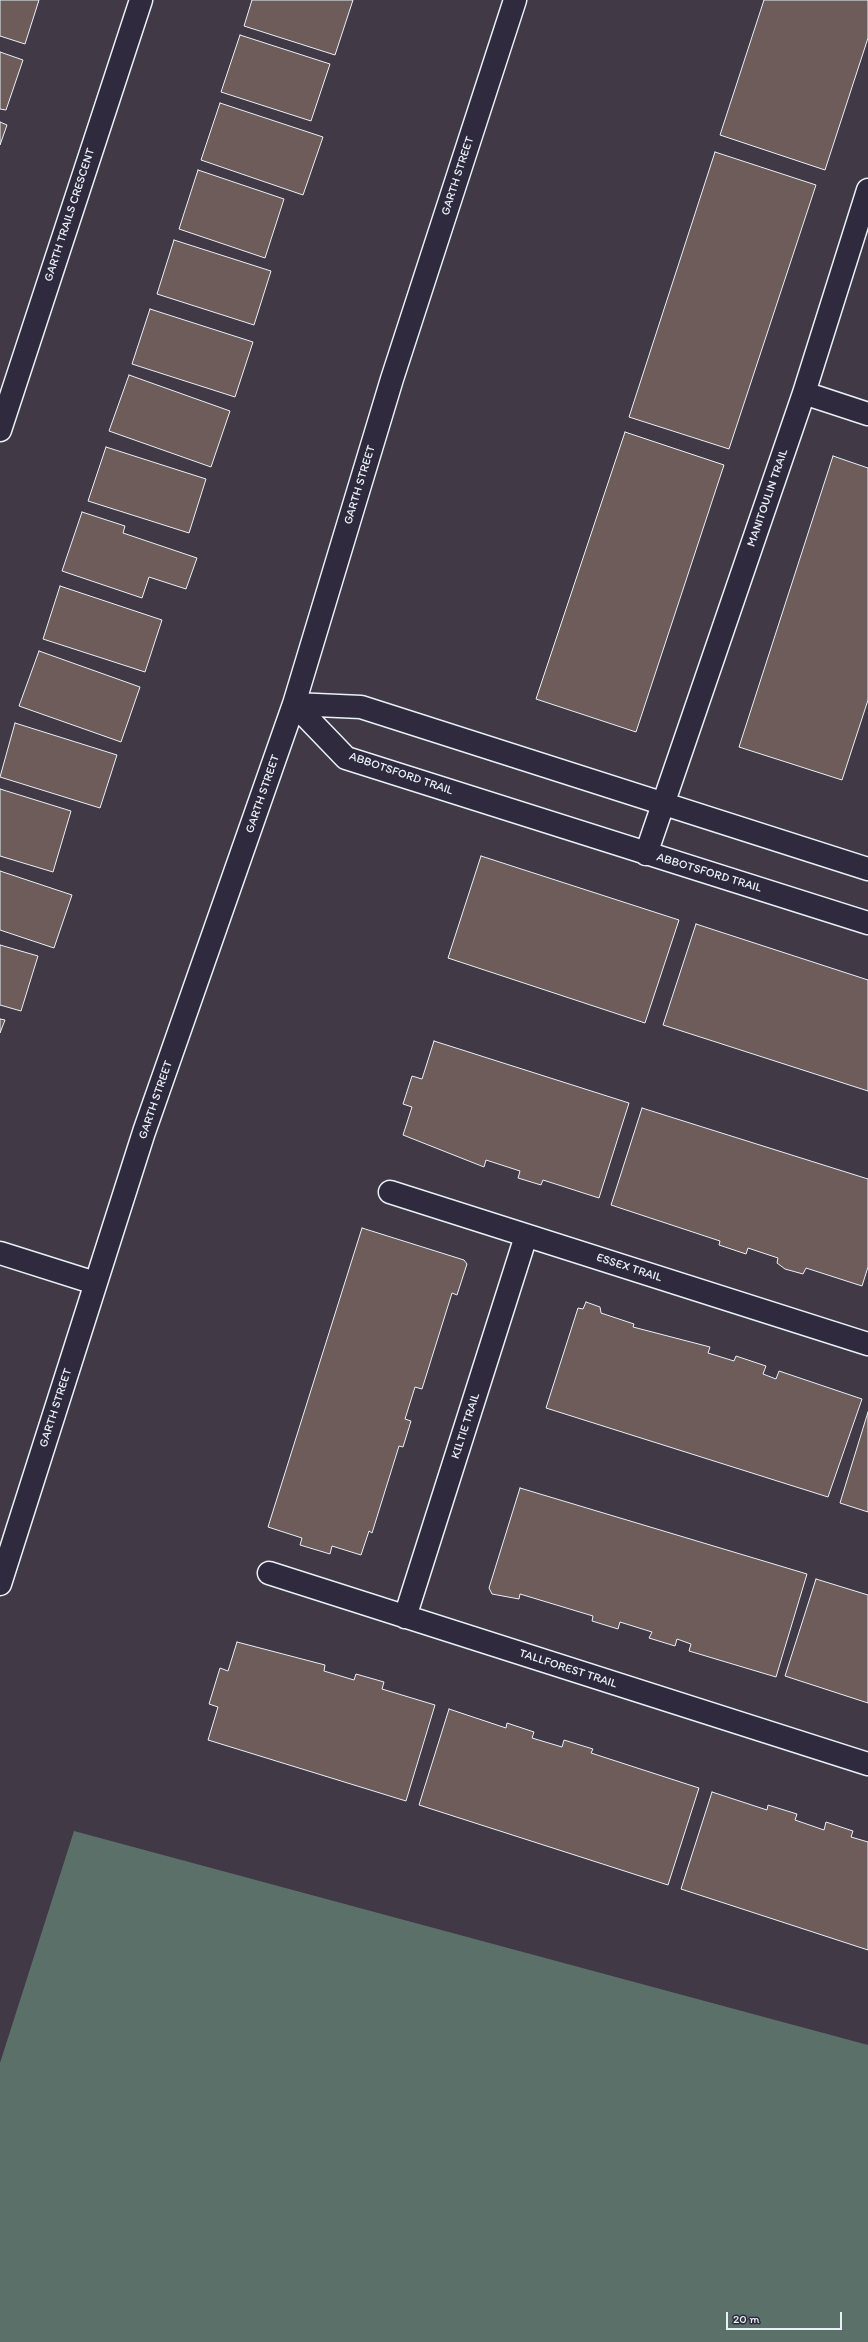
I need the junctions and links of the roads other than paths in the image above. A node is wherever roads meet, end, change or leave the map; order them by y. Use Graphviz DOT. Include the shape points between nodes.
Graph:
graph roads {
  1 [pos="141,0"];
  2 [pos="515,0"];
  3 [pos="868,190"];
  4 [pos="804,393"];
  5 [pos="868,414"];
  6 [pos="0,430"];
  7 [pos="294,704"];
  8 [pos="663,804"];
  9 [pos="646,854"];
  10 [pos="868,869"];
  11 [pos="868,923"];
  12 [pos="390,1192"];
  13 [pos="526,1236"];
  14 [pos="0,1253"];
  15 [pos="95,1283"];
  16 [pos="868,1344"];
  17 [pos="269,1573"];
  18 [pos="0,1584"];
  19 [pos="405,1617"];
  20 [pos="868,1764"];
  1 -- 6 [label="street, GARTH TRAILS CRESCENT"];
  2 -- 7 [label="street, GARTH STREET" via="392,378"];
  3 -- 4 [label="street, MANITOULIN TRAIL"];
  4 -- 5 [label="street"];
  4 -- 8 [label="street, MANITOULIN TRAIL"];
  7 -- 8 [label="street" via="361,707"];
  7 -- 9 [label="street, ABBOTSFORD TRAIL" via="346,758"];
  7 -- 15 [label="street, GARTH STREET" via="144,1132"];
  8 -- 9 [label="street, MANITOULIN TRAIL"];
  8 -- 10 [label="street"];
  9 -- 11 [label="street, ABBOTSFORD TRAIL"];
  12 -- 13 [label="street, ESSEX TRAIL"];
  13 -- 16 [label="street, ESSEX TRAIL"];
  13 -- 19 [label="street, KILTIE TRAIL"];
  14 -- 15 [label="street"];
  15 -- 18 [label="street, GARTH STREET"];
  17 -- 19 [label="street, TALLFOREST TRAIL"];
  19 -- 20 [label="street, TALLFOREST TRAIL"];
}
